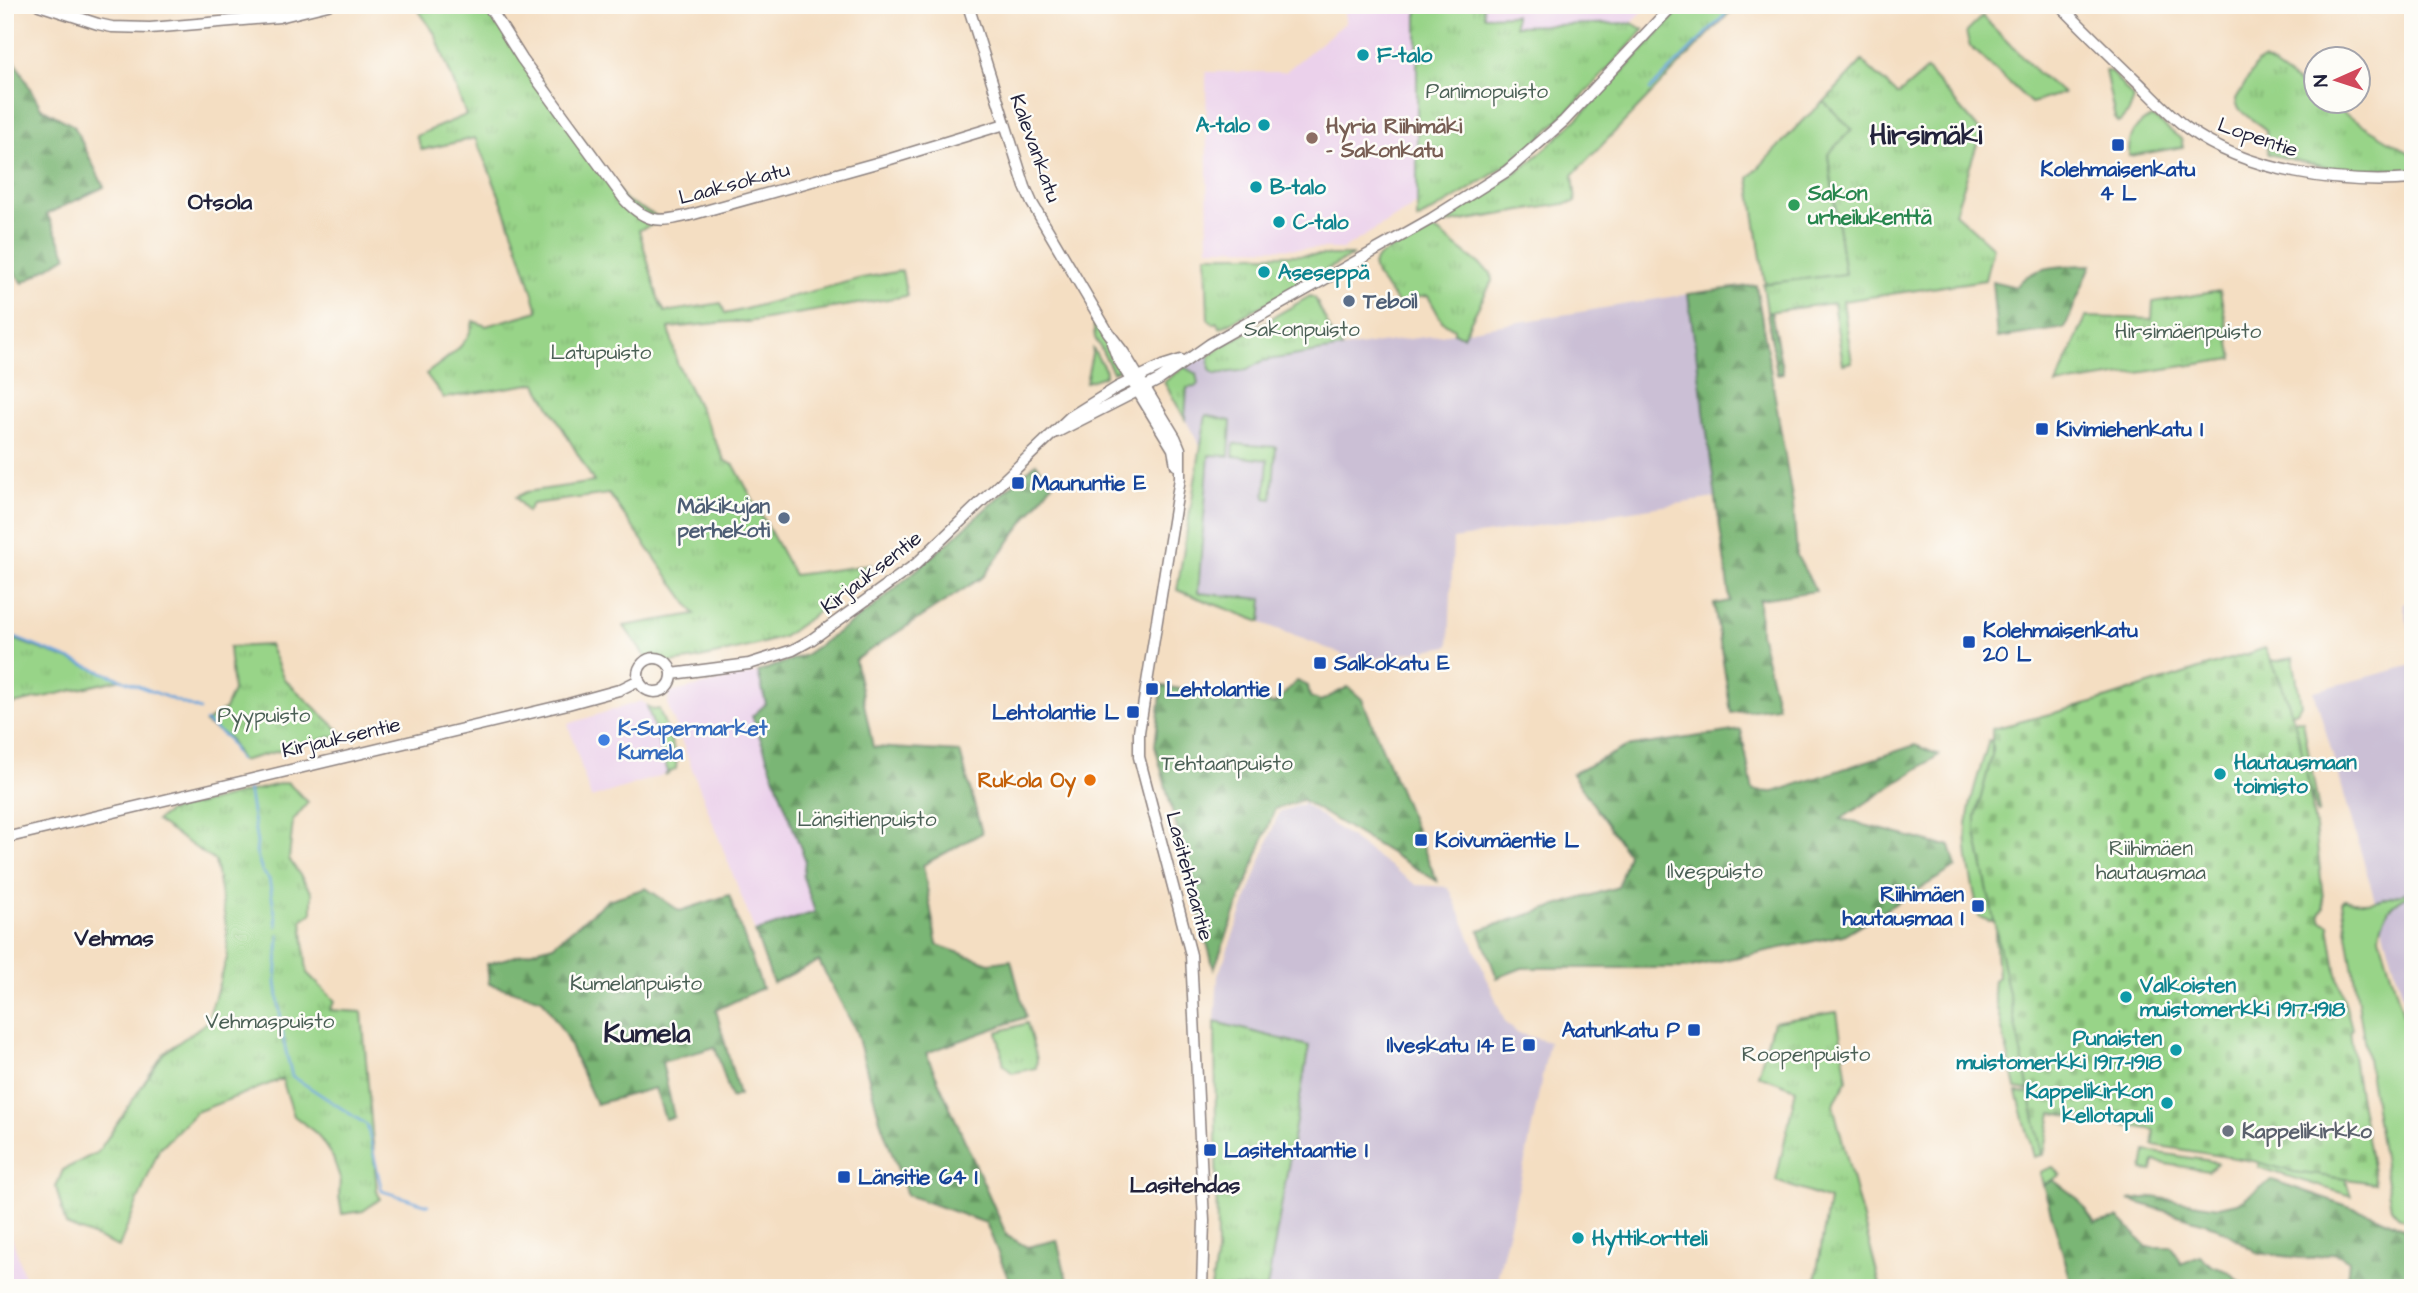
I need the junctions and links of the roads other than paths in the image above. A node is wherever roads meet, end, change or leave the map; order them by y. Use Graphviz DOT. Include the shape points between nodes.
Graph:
graph roads {
  1 [pos="39,5"];
  2 [pos="328,5"];
  3 [pos="488,5"];
  4 [pos="968,5"];
  5 [pos="1673,5"];
  6 [pos="2060,5"];
  7 [pos="1005,124"];
  8 [pos="2413,179"];
  9 [pos="1188,358"];
  10 [pos="1136,379"];
  11 [pos="1142,389"];
  12 [pos="1057,432"];
  13 [pos="671,674"];
  14 [pos="639,680"];
  15 [pos="50,826"];
  16 [pos="5,831"];
  17 [pos="5,838"];
  18 [pos="1202,1288"];
  1 -- 2 [label="street" via="112,27 150,28 279,17"];
  3 -- 7 [label="street, Laaksokatu" via="625,200 649,219 683,217"];
  4 -- 7 [label="street, Kalevankatu"];
  5 -- 9 [label="street" via="1564,121 1507,171"];
  6 -- 8 [label="street, Lopentie" via="2178,121 2218,147 2311,174"];
  7 -- 10 [label="street, Kalevankatu" via="1032,203"];
  9 -- 10 [label="street, Kirjauksentie"];
  9 -- 11 [label="street, Kirjauksentie"];
  10 -- 11 [label="street, Lasitehtaantie"];
  10 -- 12 [label="street, Kirjauksentie" via="1070,417"];
  11 -- 12 [label="street, Kirjauksentie"];
  11 -- 18 [label="street, Lasitehtaantie" via="1172,449 1180,478 1139,732 1139,757 1191,955 1204,1221"];
  12 -- 13 [label="street, Kirjauksentie" via="916,564 811,640 749,664"];
  13 -- 14 [label="street" via="666,688 656,692 646,690"];
  13 -- 14 [label="street" via="664,661 653,658 640,666"];
  14 -- 15 [label="street, Kirjauksentie" via="569,704"];
  15 -- 16 [label="street, Kirjauksentie"];
  15 -- 17 [label="street, Kirjauksentie"];
}
